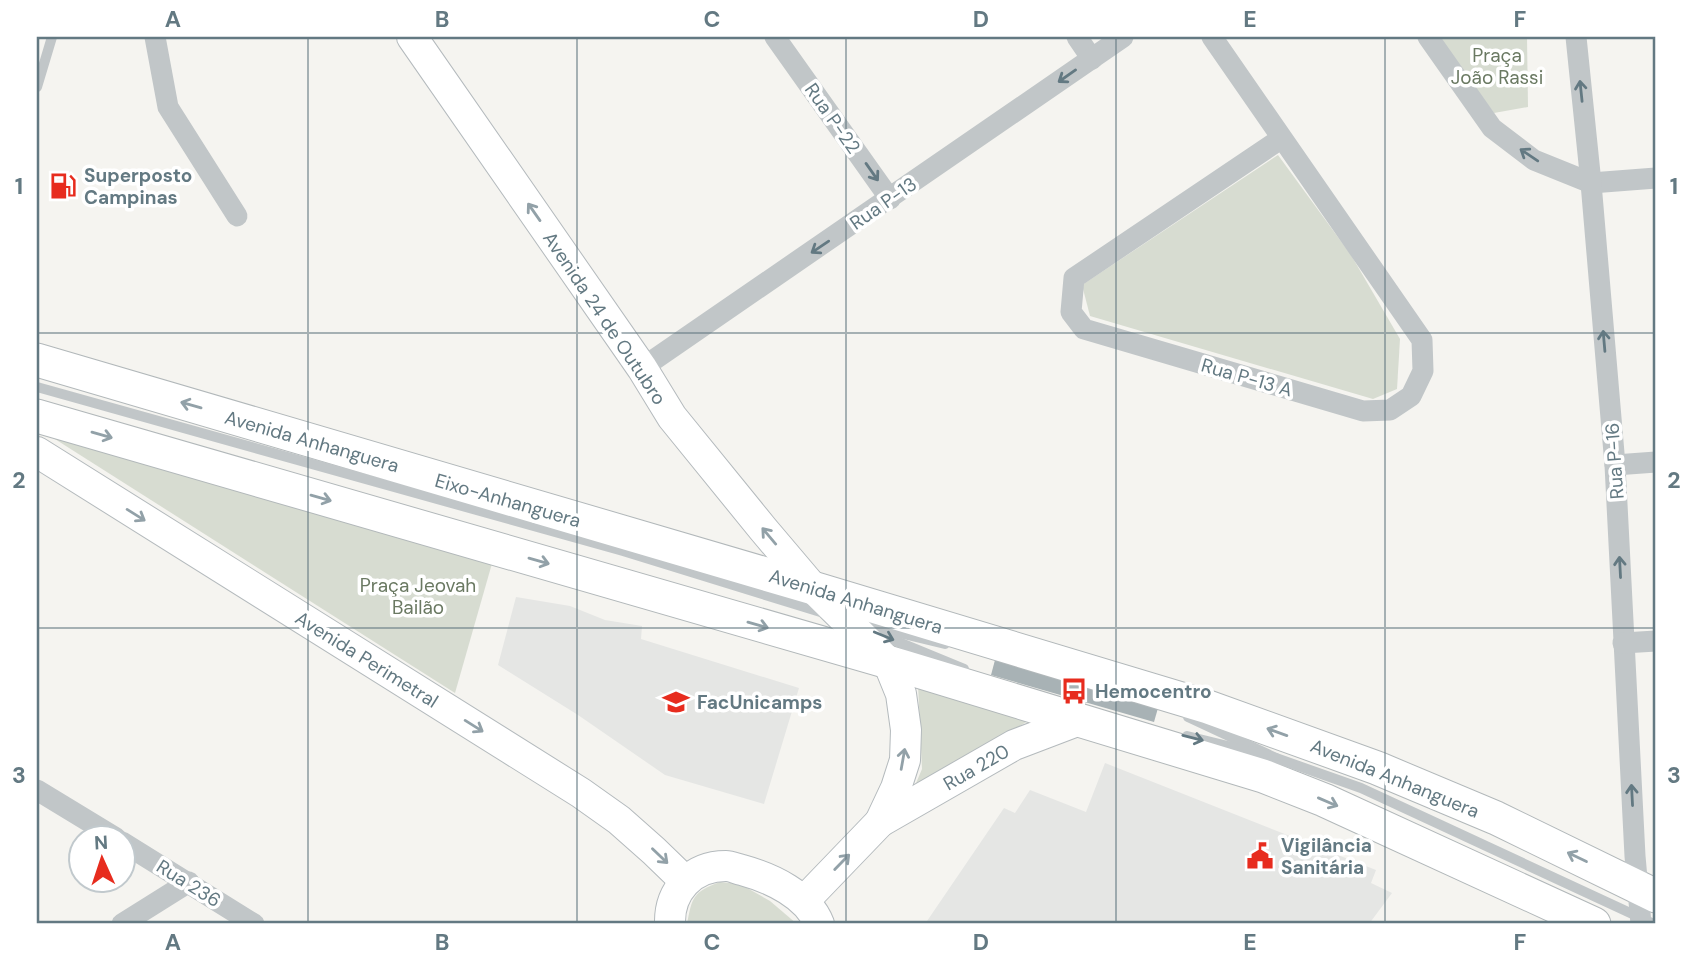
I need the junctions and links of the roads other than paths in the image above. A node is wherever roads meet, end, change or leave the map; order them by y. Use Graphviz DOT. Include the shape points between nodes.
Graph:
graph roads {
  1 [pos="52,37"];
  2 [pos="155,37"];
  3 [pos="412,37"];
  4 [pos="775,37"];
  5 [pos="1077,37"];
  6 [pos="1123,37"];
  7 [pos="1212,37"];
  8 [pos="1428,37"];
  9 [pos="1576,37"];
  10 [pos="1092,58"];
  11 [pos="37,87"];
  12 [pos="1282,138"];
  13 [pos="1656,178"];
  14 [pos="1591,183"];
  15 [pos="890,199"];
  16 [pos="237,216"];
  17 [pos="37,360"];
  18 [pos="642,368"];
  19 [pos="37,387"];
  20 [pos="37,416"];
  21 [pos="37,452"];
  22 [pos="1656,462"];
  23 [pos="1615,465"];
  24 [pos="813,588"];
  25 [pos="846,620"];
  26 [pos="1656,641"];
  27 [pos="1623,643"];
  28 [pos="954,646"];
  29 [pos="888,662"];
  30 [pos="976,673"];
  31 [pos="1172,711"];
  32 [pos="1077,721"];
  33 [pos="1178,734"];
  34 [pos="1276,758"];
  35 [pos="37,790"];
  36 [pos="880,822"];
  37 [pos="93,824"];
  38 [pos="136,850"];
  39 [pos="685,881"];
  40 [pos="188,882"];
  41 [pos="1646,910"];
  42 [pos="811,913"];
  43 [pos="667,921"];
  44 [pos="122,924"];
  45 [pos="254,924"];
  46 [pos="1594,924"];
  1 -- 11 [label="lane"];
  2 -- 16 [label="street" via="168,107"];
  18 -- 3 [label="street, Avenida 24 de Outubro, one-way"];
  4 -- 15 [label="street, Rua P-22, one-way"];
  5 -- 10 [label="street"];
  6 -- 10 [label="street, Rua P-13"];
  7 -- 12 [label="street, Rua P-13 A"];
  14 -- 8 [label="street, one-way" via="1535,159 1492,128"];
  14 -- 9 [label="street, Rua P-16, one-way"];
  10 -- 15 [label="street, Rua P-13, one-way"];
  12 -- 12 [label="street, Rua P-13 A" via="1422,340 1423,371 1411,396 1390,410 1363,411 1084,329 1071,312 1074,278"];
  13 -- 14 [label="street"];
  23 -- 14 [label="street, Rua P-16, one-way"];
  15 -- 18 [label="street, Rua P-13, one-way"];
  24 -- 17 [label="main road, Avenida Anhanguera, one-way"];
  24 -- 18 [label="street, Avenida 24 de Outubro, one-way" via="672,417"];
  19 -- 25 [label="lane, Eixo-Anhanguera" via="610,547"];
  20 -- 29 [label="main road, one-way"];
  21 -- 39 [label="street, Avenida Perimetral, one-way" via="581,793 619,820"];
  22 -- 23 [label="street"];
  27 -- 23 [label="street, Rua P-16, one-way"];
  24 -- 25 [label="street, Rua 220"];
  41 -- 24 [label="main road, Avenida Anhanguera, one-way" via="1496,818 1351,758 1208,707"];
  25 -- 28 [label="lane, Eixo-Anhanguera"];
  25 -- 29 [label="street, Rua 220"];
  25 -- 30 [label="lane, Eixo-Anhanguera, one-way"];
  26 -- 27 [label="street"];
  41 -- 27 [label="street, Rua P-16, one-way" via="1635,842"];
  29 -- 32 [label="main road"];
  36 -- 29 [label="street, Rua 220, one-way" via="905,760 901,694"];
  31 -- 34 [label="lane"];
  32 -- 36 [label="street, Rua 220" via="1013,745"];
  32 -- 46 [label="main road, one-way" via="1263,776"];
  33 -- 34 [label="lane, one-way"];
  34 -- 41 [label="lane" via="1361,789"];
  35 -- 37 [label="street"];
  42 -- 36 [label="street, Rua 220, one-way"];
  38 -- 40 [label="street, Rua 236"];
  39 -- 42 [label="street" via="704,870 727,866 781,886"];
  39 -- 43 [label="street" via="675,894"];
  40 -- 44 [label="street"];
  40 -- 45 [label="street, Rua 236"];
}
